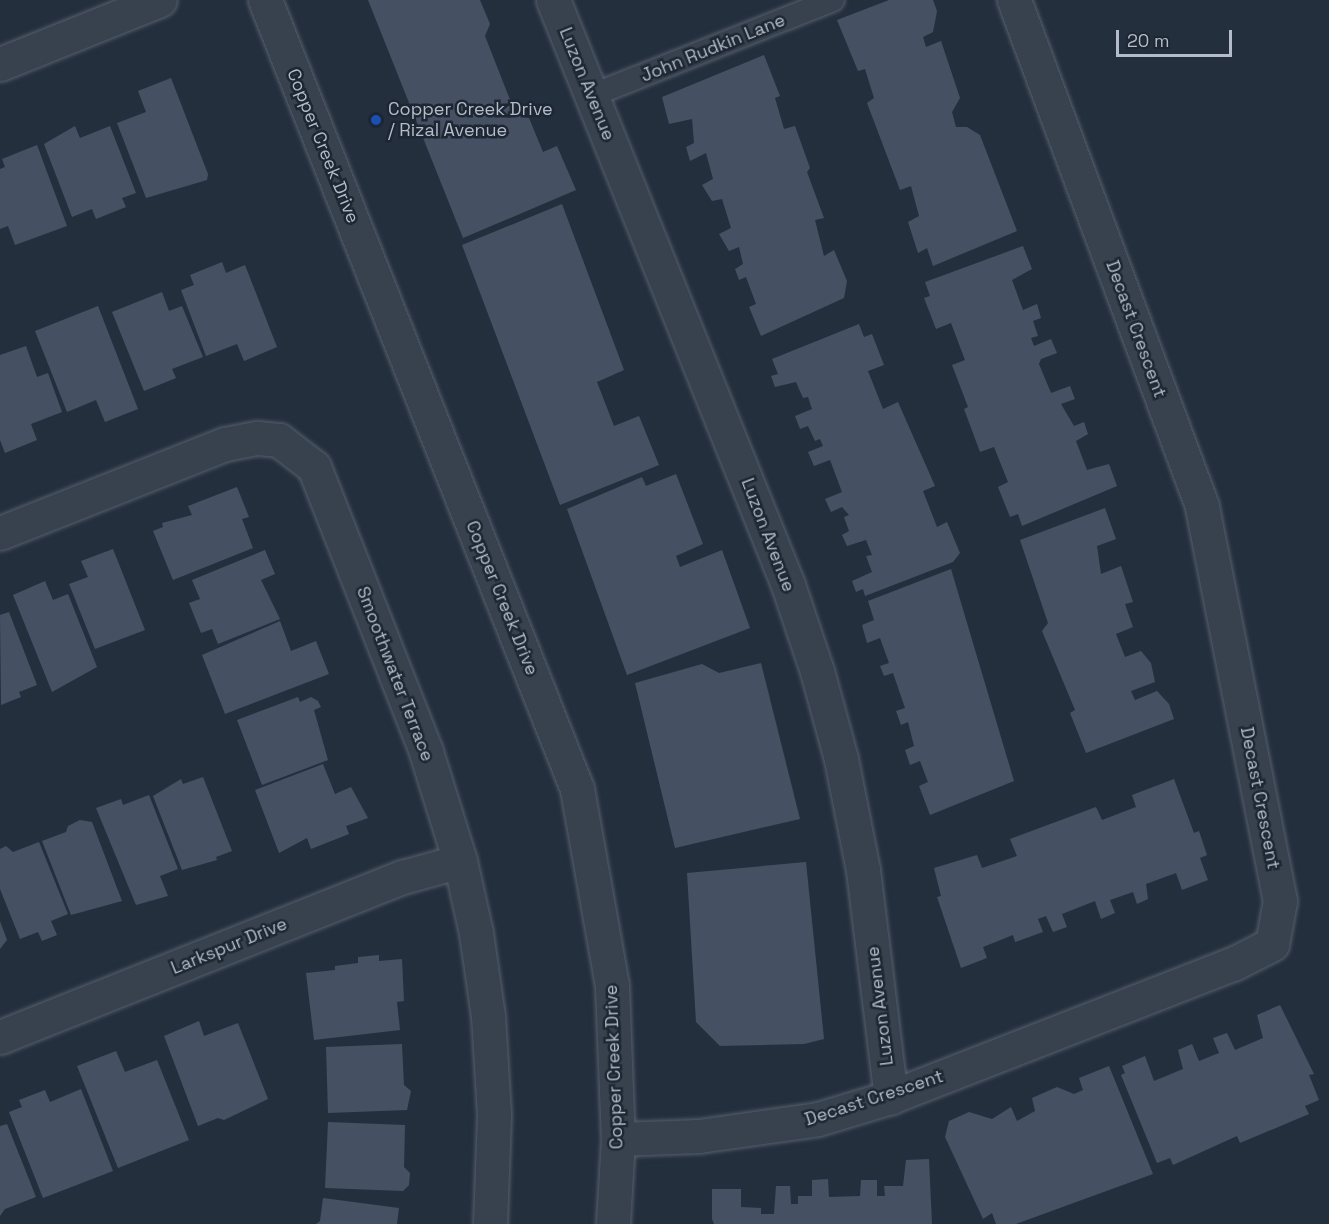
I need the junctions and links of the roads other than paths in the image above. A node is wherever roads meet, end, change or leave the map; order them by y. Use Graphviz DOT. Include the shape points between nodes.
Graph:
graph roads {
  1 [pos="160,0"];
  2 [pos="265,0"];
  3 [pos="553,0"];
  4 [pos="833,0"];
  5 [pos="1014,0"];
  6 [pos="0,64"];
  7 [pos="592,95"];
  8 [pos="0,533"];
  9 [pos="460,861"];
  10 [pos="0,1037"];
  11 [pos="891,1097"];
  12 [pos="618,1139"];
  13 [pos="490,1224"];
  14 [pos="614,1224"];
  1 -- 6 [label="street"];
  2 -- 12 [label="street, Copper Creek Drive" via="576,789 612,986"];
  3 -- 7 [label="street, Luzon Avenue"];
  4 -- 7 [label="lane, John Rudkin Lane"];
  5 -- 11 [label="street, Decast Crescent" via="1202,506 1280,901 1272,944 1233,964"];
  7 -- 11 [label="street, Luzon Avenue" via="784,574 817,671 841,759 863,870"];
  8 -- 9 [label="street, Smoothwater Terrace" via="225,444 256,438 279,440 314,467 426,752"];
  9 -- 10 [label="street, Larkspur Drive" via="403,878"];
  9 -- 13 [label="street, Smoothwater Terrace" via="488,1016 494,1115"];
  11 -- 12 [label="street, Decast Crescent" via="818,1119 760,1130"];
  12 -- 14 [label="street, Copper Creek Drive"];
}
